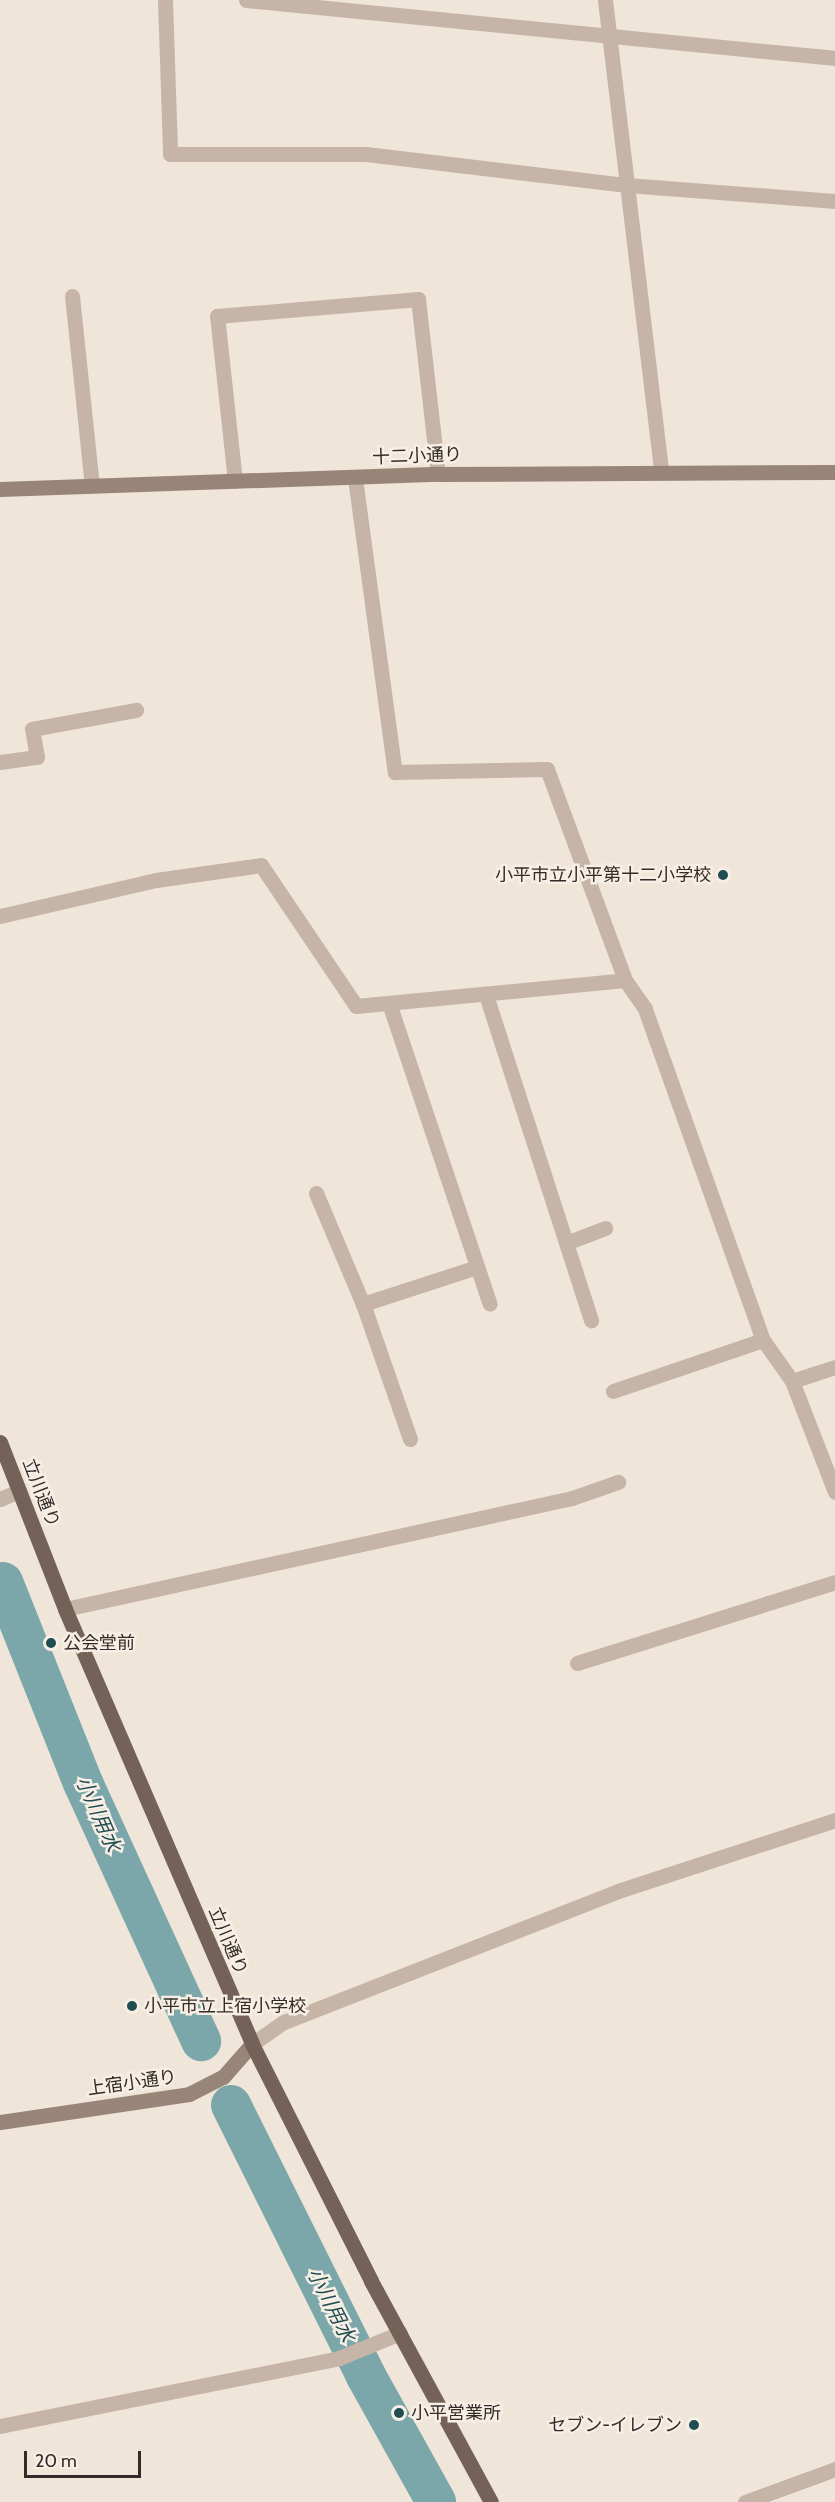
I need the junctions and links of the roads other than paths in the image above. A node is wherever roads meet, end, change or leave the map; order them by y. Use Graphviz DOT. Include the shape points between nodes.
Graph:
graph roads {
  1 [pos="165,0"];
  2 [pos="246,0"];
  3 [pos="604,0"];
  4 [pos="610,39"];
  5 [pos="835,58"];
  6 [pos="627,185"];
  7 [pos="835,201"];
  8 [pos="72,296"];
  9 [pos="661,471"];
  10 [pos="835,472"];
  11 [pos="438,474"];
  12 [pos="355,478"];
  13 [pos="235,481"];
  14 [pos="92,485"];
  15 [pos="0,489"];
  16 [pos="136,710"];
  17 [pos="0,762"];
  18 [pos="0,916"];
  19 [pos="625,980"];
  20 [pos="486,995"];
  21 [pos="389,1003"];
  22 [pos="316,1193"];
  23 [pos="605,1228"];
  24 [pos="566,1243"];
  25 [pos="477,1267"];
  26 [pos="363,1304"];
  27 [pos="490,1304"];
  28 [pos="591,1321"];
  29 [pos="763,1340"];
  30 [pos="835,1367"];
  31 [pos="792,1380"];
  32 [pos="613,1391"];
  33 [pos="410,1439"];
  34 [pos="0,1442"];
  35 [pos="618,1482"];
  36 [pos="19,1491"];
  37 [pos="835,1492"];
  38 [pos="0,1499"];
  39 [pos="835,1582"];
  40 [pos="65,1609"];
  41 [pos="577,1663"];
  42 [pos="835,1820"];
  43 [pos="252,2044"];
  44 [pos="0,2122"];
  45 [pos="400,2333"];
  46 [pos="0,2426"];
  47 [pos="835,2469"];
  48 [pos="491,2502"];
  49 [pos="745,2502"];
  1 -- 6 [label="street" via="170,154 366,154"];
  2 -- 4 [label="street"];
  3 -- 4 [label="street"];
  4 -- 5 [label="street"];
  4 -- 6 [label="street"];
  6 -- 7 [label="street"];
  6 -- 9 [label="street"];
  8 -- 14 [label="street"];
  9 -- 10 [label="street, 十二小通り"];
  9 -- 11 [label="street, 十二小通り"];
  11 -- 12 [label="street, 十二小通り"];
  11 -- 13 [label="street" via="418,299 217,316"];
  12 -- 13 [label="street, 十二小通り"];
  12 -- 19 [label="street" via="395,772 547,769"];
  13 -- 14 [label="street, 十二小通り"];
  14 -- 15 [label="street, 十二小通り"];
  16 -- 17 [label="street" via="32,729 37,757"];
  18 -- 21 [label="street" via="156,880 261,865 356,1006"];
  19 -- 20 [label="street"];
  19 -- 29 [label="street" via="645,1009"];
  20 -- 21 [label="street"];
  20 -- 24 [label="street"];
  21 -- 25 [label="street"];
  22 -- 26 [label="street"];
  23 -- 24 [label="street"];
  24 -- 28 [label="street"];
  25 -- 26 [label="street"];
  25 -- 27 [label="street"];
  26 -- 33 [label="street"];
  29 -- 31 [label="street"];
  29 -- 32 [label="street"];
  30 -- 31 [label="street"];
  31 -- 37 [label="street"];
  34 -- 36 [label="main road, 立川通り"];
  35 -- 40 [label="street" via="572,1498"];
  36 -- 38 [label="street"];
  36 -- 40 [label="main road, 立川通り"];
  39 -- 41 [label="street"];
  40 -- 43 [label="main road, 立川通り"];
  42 -- 43 [label="street" via="618,1891 284,2022"];
  43 -- 44 [label="street, 上宿小通り" via="223,2078 189,2094"];
  43 -- 45 [label="main road, 立川通り"];
  45 -- 46 [label="street" via="339,2358"];
  45 -- 48 [label="main road, 立川通り"];
  47 -- 49 [label="street"];
}
